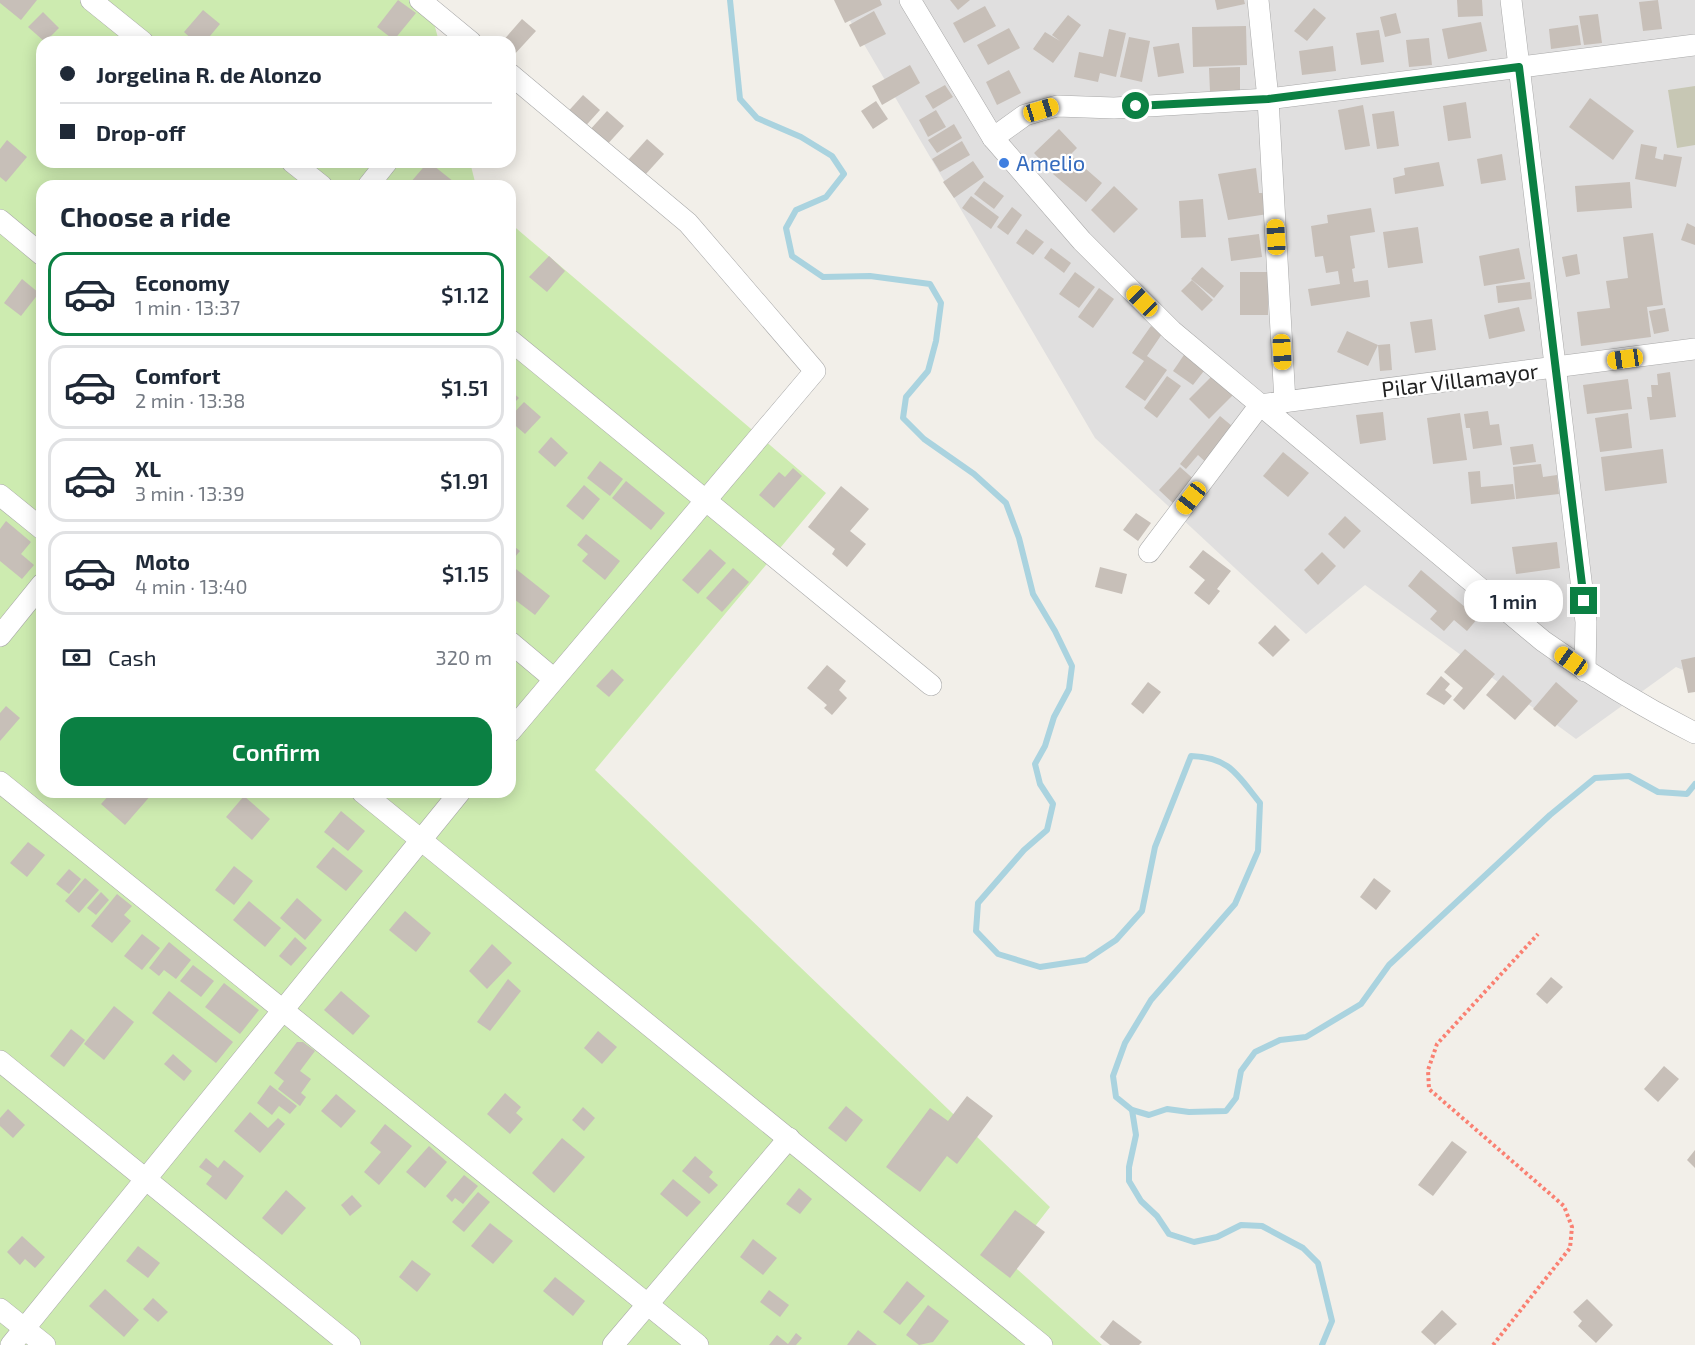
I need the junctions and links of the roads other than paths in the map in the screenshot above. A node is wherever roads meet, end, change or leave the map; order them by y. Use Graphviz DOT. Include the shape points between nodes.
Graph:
graph roads {
  1 [pos="91,0"];
  2 [pos="420,0"];
  3 [pos="910,0"];
  4 [pos="1258,0"];
  5 [pos="1511,0"];
  6 [pos="136,36"];
  7 [pos="464,36"];
  8 [pos="1695,45"];
  9 [pos="1519,67"];
  10 [pos="516,79"];
  11 [pos="1268,99"];
  12 [pos="993,138"];
  13 [pos="300,168"];
  14 [pos="382,168"];
  15 [pos="314,180"];
  16 [pos="373,180"];
  17 [pos="0,220"];
  18 [pos="36,250"];
  19 [pos="516,345"];
  20 [pos="1695,349"];
  21 [pos="1556,368"];
  22 [pos="1285,402"];
  23 [pos="1260,405"];
  24 [pos="0,495"];
  25 [pos="705,500"];
  26 [pos="36,524"];
  27 [pos="1149,552"];
  28 [pos="36,591"];
  29 [pos="0,636"];
  30 [pos="516,647"];
  31 [pos="1585,671"];
  32 [pos="554,679"];
  33 [pos="931,685"];
  34 [pos="516,725"];
  35 [pos="1695,733"];
  36 [pos="0,782"];
  37 [pos="369,798"];
  38 [pos="455,798"];
  39 [pos="420,840"];
  40 [pos="282,1009"];
  41 [pos="0,1061"];
  42 [pos="789,1138"];
  43 [pos="144,1180"];
  44 [pos="647,1304"];
  45 [pos="0,1309"];
  46 [pos="25,1328"];
  47 [pos="11,1345"];
  48 [pos="45,1345"];
  49 [pos="350,1345"];
  50 [pos="613,1345"];
  51 [pos="698,1345"];
  52 [pos="1042,1345"];
  1 -- 6 [label="street"];
  2 -- 7 [label="street"];
  3 -- 12 [label="street"];
  4 -- 11 [label="street"];
  5 -- 9 [label="street"];
  8 -- 9 [label="street"];
  9 -- 11 [label="street"];
  9 -- 21 [label="street"];
  10 -- 25 [label="street" via="688,223 815,371"];
  11 -- 12 [label="street" via="1114,108 1057,105 1025,115"];
  11 -- 22 [label="street"];
  12 -- 23 [label="street" via="1082,241 1172,331"];
  13 -- 15 [label="street"];
  14 -- 16 [label="street"];
  17 -- 18 [label="street"];
  19 -- 25 [label="street"];
  20 -- 21 [label="street, Pilar Villamayor"];
  21 -- 22 [label="street, Pilar Villamayor"];
  21 -- 31 [label="street" via="1586,622"];
  22 -- 23 [label="street, Pilar Villamayor"];
  23 -- 27 [label="street"];
  23 -- 31 [label="street" via="1543,642"];
  24 -- 26 [label="street"];
  25 -- 32 [label="street"];
  25 -- 33 [label="street"];
  28 -- 29 [label="street"];
  30 -- 32 [label="street"];
  31 -- 35 [label="street" via="1648,710"];
  32 -- 34 [label="street"];
  36 -- 40 [label="street"];
  37 -- 39 [label="street"];
  38 -- 39 [label="street"];
  39 -- 40 [label="street"];
  39 -- 42 [label="street"];
  40 -- 43 [label="street"];
  40 -- 44 [label="street"];
  41 -- 43 [label="street"];
  42 -- 44 [label="street"];
  42 -- 52 [label="street"];
  43 -- 46 [label="street"];
  43 -- 49 [label="street"];
  44 -- 50 [label="street"];
  44 -- 51 [label="street"];
  45 -- 46 [label="street"];
  46 -- 47 [label="street"];
  46 -- 48 [label="street"];
}
